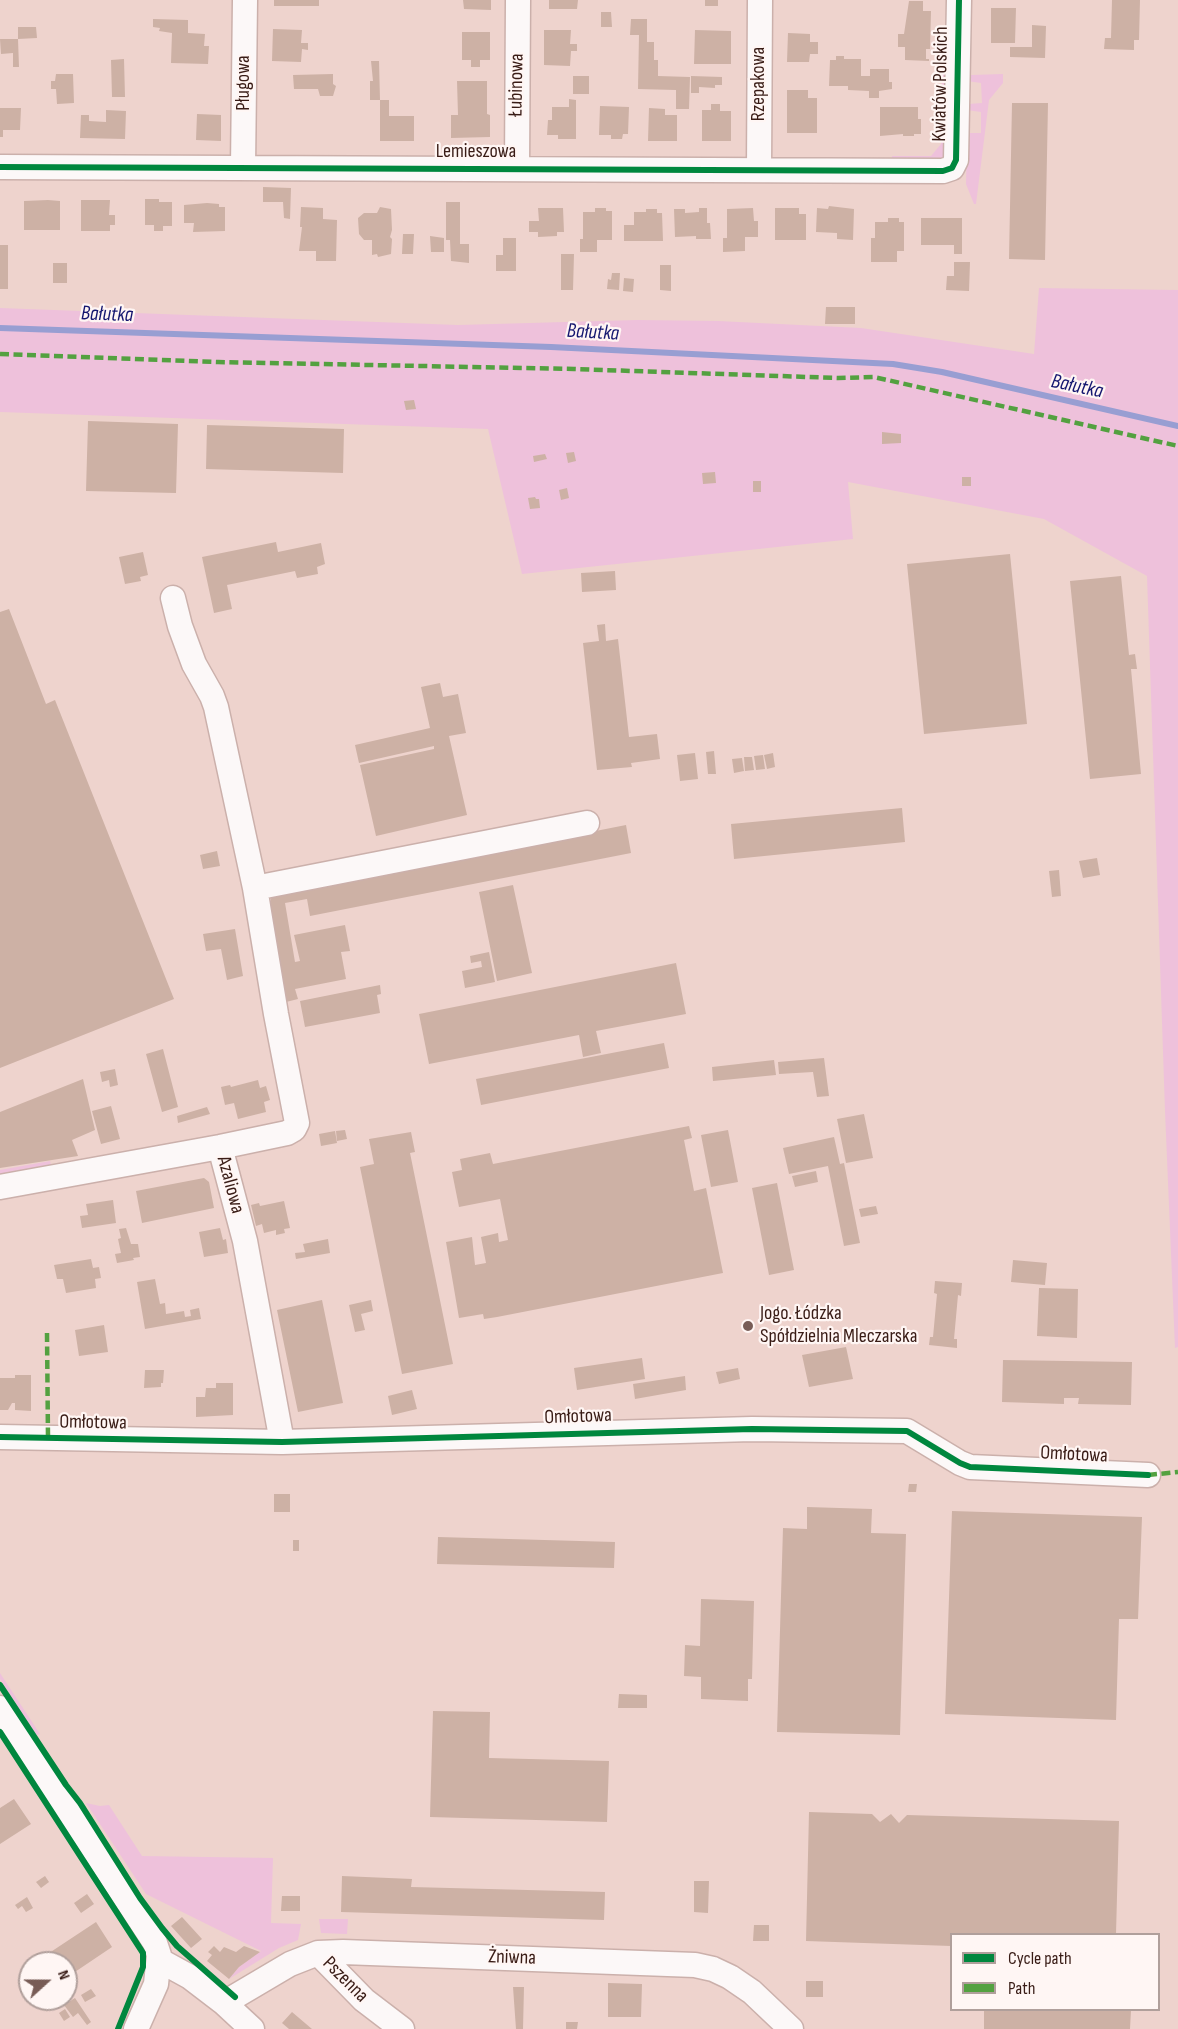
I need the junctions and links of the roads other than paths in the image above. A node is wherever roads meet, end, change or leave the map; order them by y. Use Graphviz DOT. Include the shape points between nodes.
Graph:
graph roads {
  1 [pos="245,0"];
  2 [pos="518,0"];
  3 [pos="759,0"];
  4 [pos="959,0"];
  5 [pos="0,166"];
  6 [pos="243,167"];
  7 [pos="952,168"];
  8 [pos="517,169"];
  9 [pos="759,169"];
  10 [pos="172,598"];
  11 [pos="586,823"];
  12 [pos="255,888"];
  13 [pos="220,1147"];
  14 [pos="0,1187"];
  15 [pos="0,1437"];
  16 [pos="282,1442"];
  17 [pos="1148,1475"];
  18 [pos="0,1708"];
  19 [pos="318,1953"];
  20 [pos="159,1960"];
  21 [pos="224,2003"];
  22 [pos="136,2029"];
  23 [pos="252,2029"];
  24 [pos="402,2029"];
  25 [pos="791,2029"];
  1 -- 6 [label="street, Pługowa"];
  2 -- 8 [label="street, Łubinowa"];
  3 -- 9 [label="street, Rzepakowa"];
  4 -- 7 [label="street, Kwiatów Polskich" via="956,160"];
  5 -- 6 [label="street, Lemieszowa"];
  6 -- 8 [label="street, Lemieszowa"];
  7 -- 9 [label="street, Lemieszowa"];
  8 -- 9 [label="street, Lemieszowa"];
  10 -- 12 [label="street" via="194,664 216,707"];
  11 -- 12 [label="street"];
  12 -- 13 [label="street" via="297,1123 287,1133"];
  13 -- 14 [label="street, Azaliowa"];
  13 -- 16 [label="street, Azaliowa" via="245,1241"];
  15 -- 16 [label="street, Omłotowa"];
  16 -- 17 [label="street, Omłotowa" via="741,1430 907,1431 970,1467"];
  18 -- 20 [label="street" via="155,1943"];
  19 -- 21 [label="street, Żniwna" via="290,1964"];
  19 -- 24 [label="street, Pszenna" via="364,2000"];
  19 -- 25 [label="street, Żniwna" via="695,1965 730,1977"];
  20 -- 21 [label="street"];
  20 -- 22 [label="street" via="156,1984"];
  21 -- 23 [label="street"];
}
